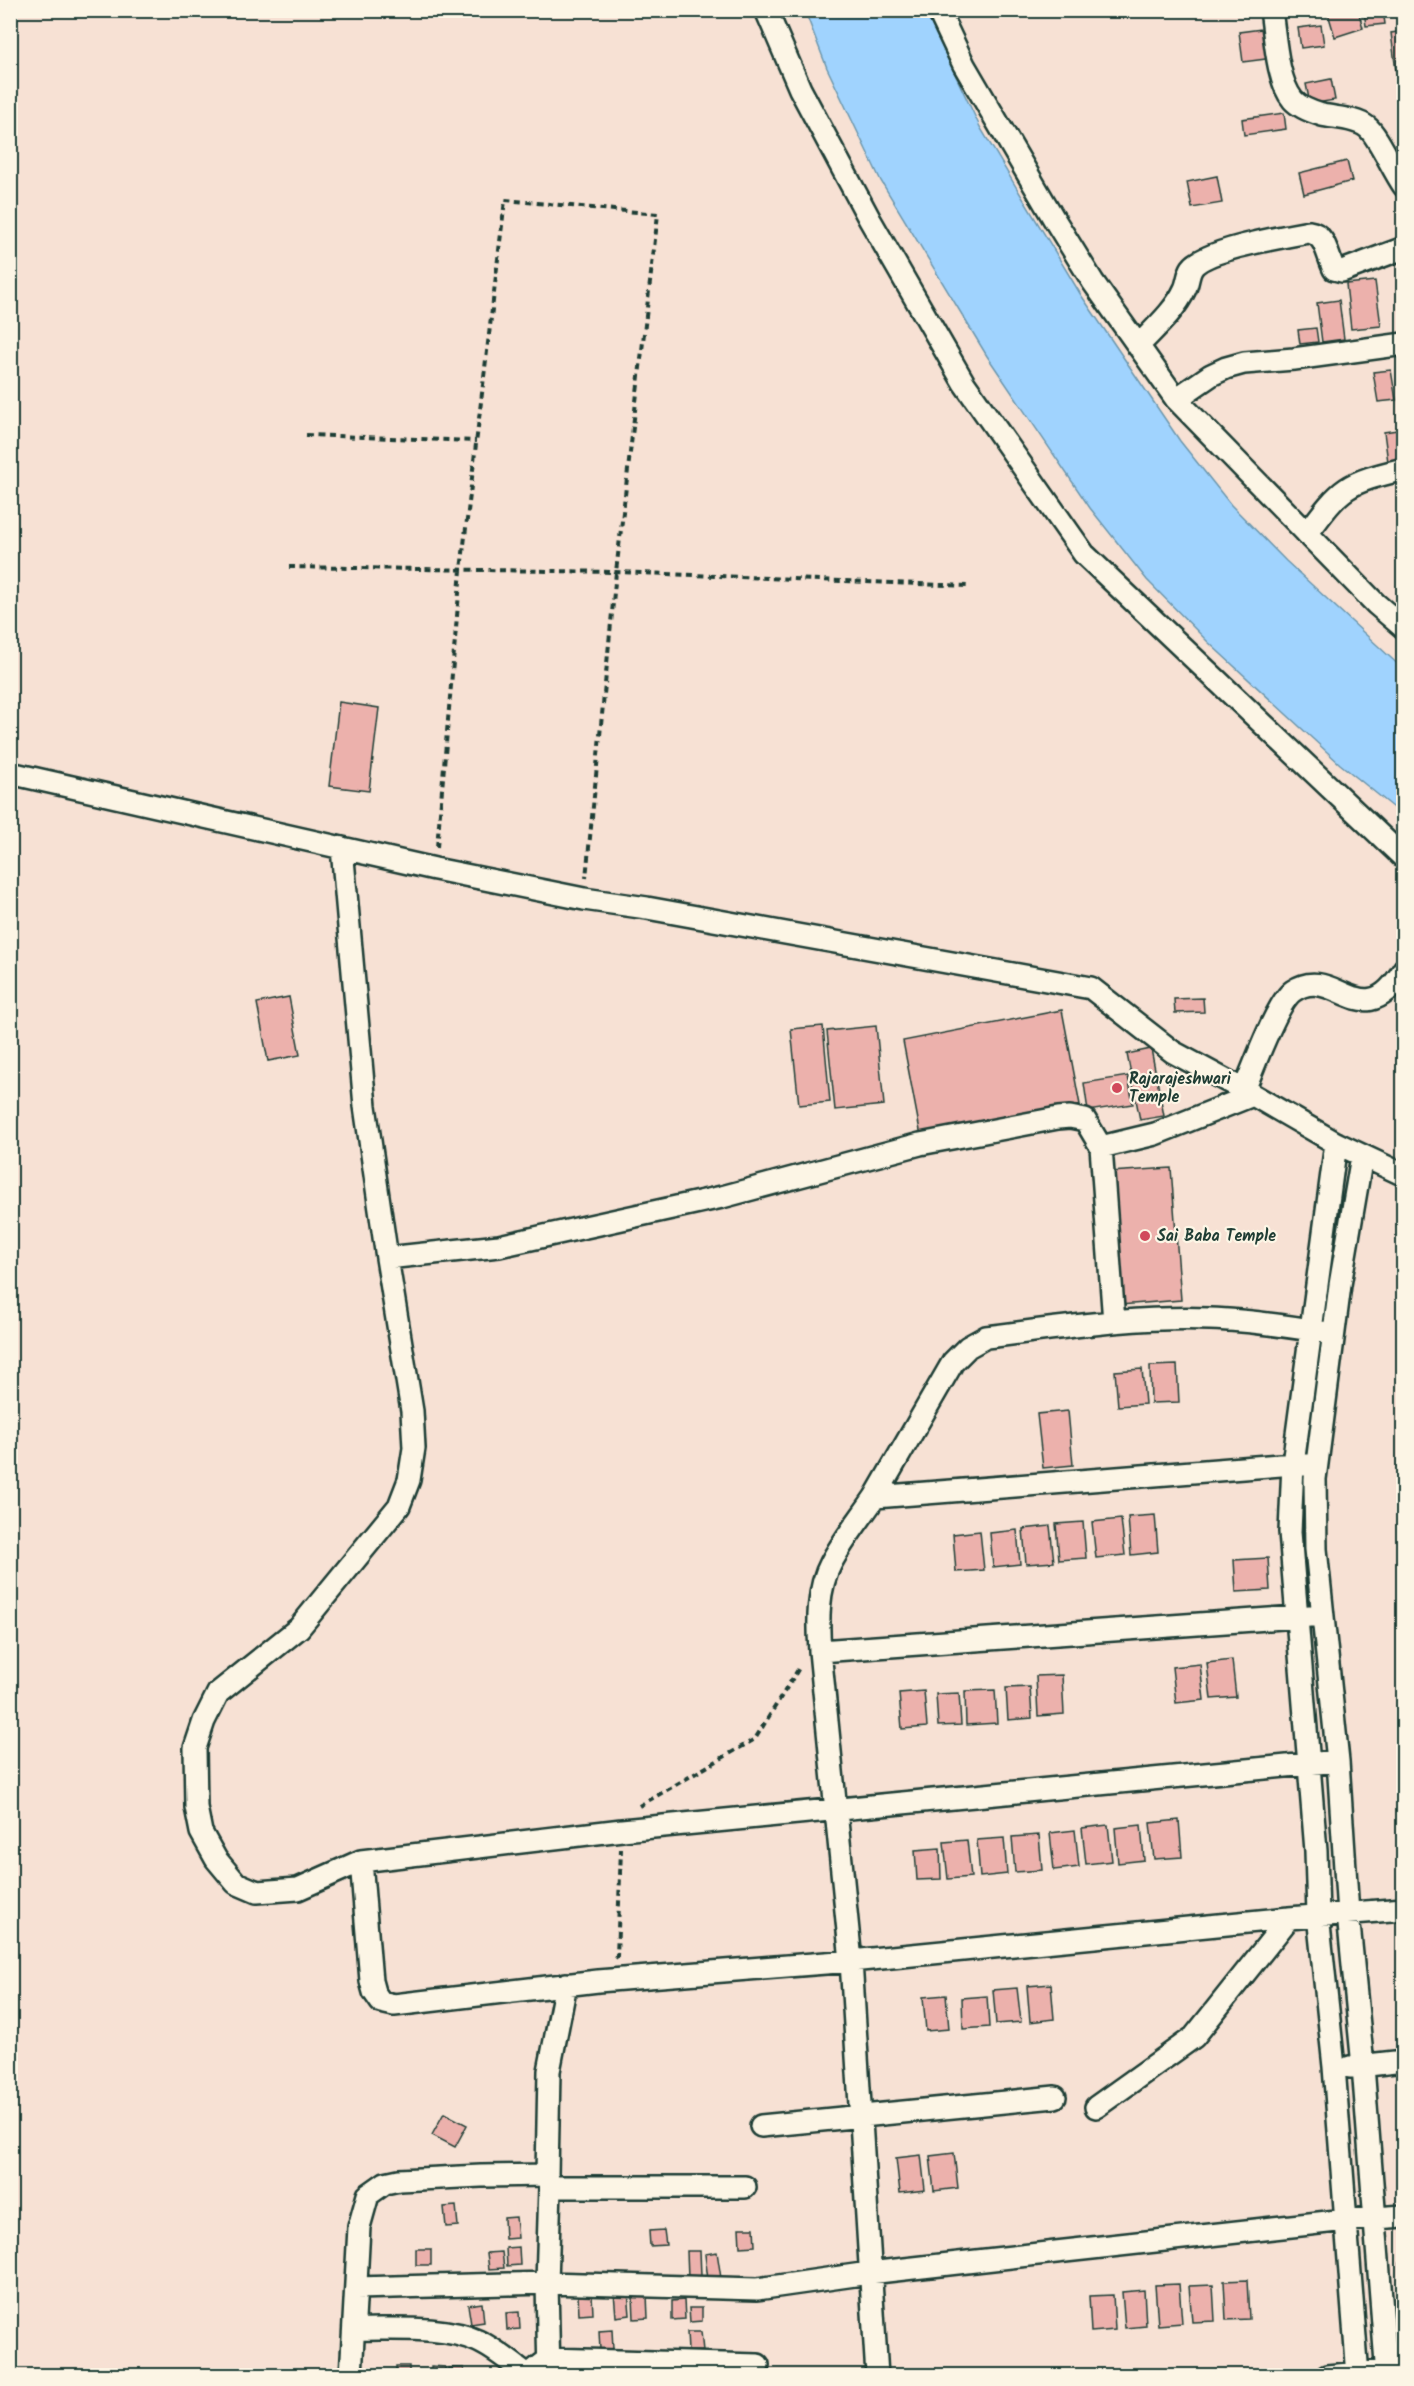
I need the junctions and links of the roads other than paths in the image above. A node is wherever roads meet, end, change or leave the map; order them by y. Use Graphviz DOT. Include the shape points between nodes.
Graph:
graph roads {
  1 [pos="766,10"];
  2 [pos="938,10"];
  3 [pos="1271,10"];
  4 [pos="1404,186"];
  5 [pos="1404,248"];
  6 [pos="1404,344"];
  7 [pos="1138,346"];
  8 [pos="1176,399"];
  9 [pos="1404,470"];
  10 [pos="1307,534"];
  11 [pos="1401,621"];
  12 [pos="10,773"];
  13 [pos="342,848"];
  14 [pos="1404,858"];
  15 [pos="1404,969"];
  16 [pos="1248,1092"];
  17 [pos="1336,1143"];
  18 [pos="1101,1147"];
  19 [pos="1362,1156"];
  20 [pos="1404,1175"];
  21 [pos="387,1258"];
  22 [pos="1114,1322"];
  23 [pos="1310,1330"];
  24 [pos="1334,1333"];
  25 [pos="1293,1464"];
  26 [pos="1317,1466"];
  27 [pos="875,1497"];
  28 [pos="1323,1616"];
  29 [pos="1296,1617"];
  30 [pos="820,1651"];
  31 [pos="1338,1761"];
  32 [pos="1308,1764"];
  33 [pos="836,1810"];
  34 [pos="361,1861"];
  35 [pos="1404,1909"];
  36 [pos="1348,1914"];
  37 [pos="1318,1915"];
  38 [pos="1289,1918"];
  39 [pos="851,1961"];
  40 [pos="566,1984"];
  41 [pos="1404,2061"];
  42 [pos="1363,2066"];
  43 [pos="1334,2067"];
  44 [pos="1055,2097"];
  45 [pos="1096,2107"];
  46 [pos="862,2117"];
  47 [pos="761,2126"];
  48 [pos="549,2181"];
  49 [pos="745,2187"];
  50 [pos="1404,2216"];
  51 [pos="1376,2219"];
  52 [pos="1346,2220"];
  53 [pos="869,2273"];
  54 [pos="547,2283"];
  55 [pos="356,2288"];
  56 [pos="354,2329"];
  57 [pos="758,2365"];
  58 [pos="549,2367"];
  59 [pos="1393,2372"];
  60 [pos="1358,2374"];
  61 [pos="528,2375"];
  62 [pos="351,2376"];
  63 [pos="877,2376"];
  64 [pos="1327,2376"];
  1 -- 14 [label="street" via="806,99 870,220 964,383 1084,554"];
  2 -- 7 [label="street" via="964,65 1027,174 1093,282"];
  3 -- 4 [label="street" via="1284,86 1293,101 1318,114 1364,124"];
  5 -- 7 [label="street" via="1342,271 1334,269 1316,233 1218,252 1192,267 1184,290"];
  6 -- 8 [label="street" via="1244,363 1211,375"];
  7 -- 8 [label="street"];
  8 -- 10 [label="street"];
  9 -- 10 [label="street" via="1352,484 1331,501"];
  10 -- 11 [label="street" via="1376,604"];
  12 -- 13 [label="street"];
  13 -- 16 [label="street" via="584,899 1091,988 1173,1052"];
  13 -- 21 [label="street" via="365,1106"];
  15 -- 16 [label="street" via="1382,996 1368,999 1358,1000 1318,983 1308,983 1291,992 1276,1016"];
  16 -- 17 [label="street"];
  16 -- 18 [label="street" via="1155,1134"];
  17 -- 19 [label="street"];
  17 -- 23 [label="street"];
  18 -- 21 [label="street" via="1085,1120 1058,1118 920,1144 722,1197 499,1246"];
  18 -- 22 [label="street"];
  19 -- 20 [label="street"];
  19 -- 24 [label="street"];
  21 -- 34 [label="street" via="412,1411 414,1448 409,1480 399,1506 299,1628 218,1693 195,1748 196,1807 201,1833 236,1883 257,1892 298,1889"];
  22 -- 23 [label="street" via="1211,1319"];
  22 -- 27 [label="street" via="986,1337 968,1347 953,1362"];
  23 -- 24 [label="street"];
  23 -- 25 [label="street"];
  24 -- 26 [label="street"];
  25 -- 26 [label="street"];
  25 -- 27 [label="street"];
  25 -- 29 [label="street" via="1290,1532"];
  26 -- 28 [label="street" via="1316,1550"];
  27 -- 30 [label="street" via="829,1565 819,1602"];
  28 -- 29 [label="street"];
  28 -- 31 [label="street"];
  29 -- 30 [label="street"];
  29 -- 32 [label="street"];
  30 -- 33 [label="street"];
  31 -- 32 [label="street"];
  31 -- 36 [label="street"];
  32 -- 33 [label="street"];
  32 -- 37 [label="street"];
  33 -- 34 [label="street"];
  33 -- 39 [label="street"];
  34 -- 40 [label="street" via="371,1981 381,2002 394,2005"];
  35 -- 36 [label="street"];
  36 -- 37 [label="street"];
  36 -- 42 [label="street"];
  37 -- 38 [label="street"];
  37 -- 43 [label="street"];
  38 -- 39 [label="street"];
  38 -- 45 [label="street" via="1194,2037"];
  39 -- 40 [label="street"];
  39 -- 46 [label="street"];
  40 -- 48 [label="street" via="549,2072"];
  41 -- 42 [label="street"];
  42 -- 43 [label="street"];
  42 -- 51 [label="street"];
  43 -- 52 [label="street"];
  44 -- 46 [label="street"];
  46 -- 47 [label="street"];
  46 -- 53 [label="street"];
  48 -- 49 [label="street"];
  48 -- 54 [label="street"];
  48 -- 55 [label="street" via="481,2176 385,2183 368,2195 359,2227"];
  50 -- 51 [label="street"];
  51 -- 52 [label="street"];
  51 -- 59 [label="street"];
  52 -- 53 [label="street"];
  52 -- 60 [label="street"];
  53 -- 54 [label="street" via="758,2289"];
  53 -- 63 [label="street"];
  54 -- 55 [label="street"];
  54 -- 58 [label="street"];
  55 -- 56 [label="street"];
  56 -- 61 [label="street" via="459,2334 480,2341"];
  56 -- 62 [label="street"];
  57 -- 58 [label="street"];
  58 -- 61 [label="street"];
  59 -- 60 [label="street"];
  60 -- 64 [label="street"];
}
